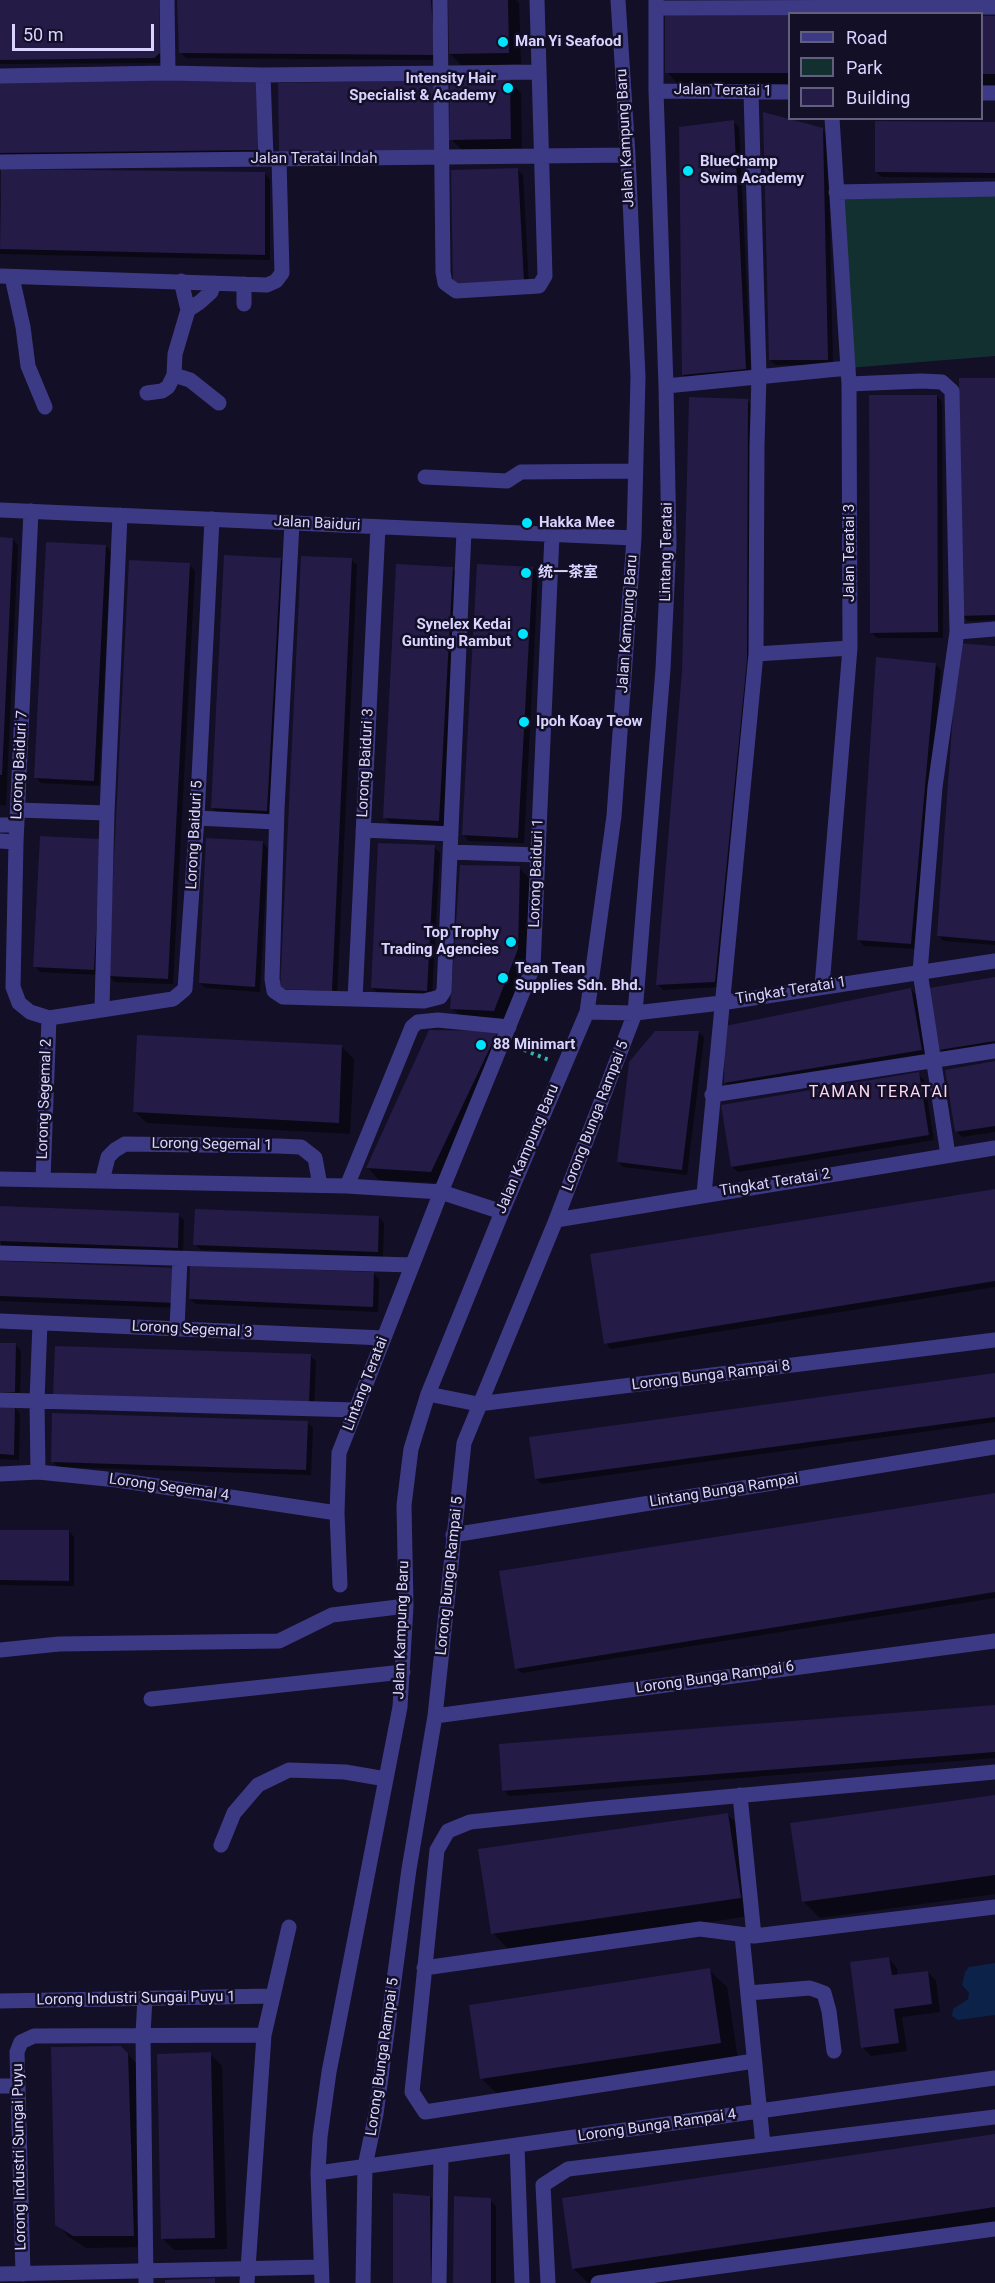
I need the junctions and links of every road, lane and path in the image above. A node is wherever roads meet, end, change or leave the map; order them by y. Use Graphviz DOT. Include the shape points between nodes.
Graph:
graph roads {
  1 [pos="167,0"];
  2 [pos="440,0"];
  3 [pos="537,0"];
  4 [pos="618,0"];
  5 [pos="656,4"];
  6 [pos="922,7"];
  7 [pos="995,7"];
  8 [pos="539,72"];
  9 [pos="168,73"];
  10 [pos="440,73"];
  11 [pos="263,75"];
  12 [pos="0,76"];
  13 [pos="656,91"];
  14 [pos="751,92"];
  15 [pos="788,92"];
  16 [pos="832,120"];
  17 [pos="628,155"];
  18 [pos="542,156"];
  19 [pos="442,158"];
  20 [pos="273,159"];
  21 [pos="0,162"];
  22 [pos="995,189"];
  23 [pos="836,192"];
  24 [pos="6,276"];
  25 [pos="182,282"];
  26 [pos="214,283"];
  27 [pos="243,284"];
  28 [pos="244,304"];
  29 [pos="188,310"];
  30 [pos="848,368"];
  31 [pos="174,375"];
  32 [pos="759,376"];
  33 [pos="849,384"];
  34 [pos="666,387"];
  35 [pos="147,393"];
  36 [pos="219,403"];
  37 [pos="45,407"];
  38 [pos="635,471"];
  39 [pos="425,477"];
  40 [pos="0,510"];
  41 [pos="31,511"];
  42 [pos="120,515"];
  43 [pos="212,519"];
  44 [pos="292,523"];
  45 [pos="378,527"];
  46 [pos="464,531"];
  47 [pos="552,535"];
  48 [pos="634,538"];
  49 [pos="995,630"];
  50 [pos="957,632"];
  51 [pos="850,648"];
  52 [pos="756,654"];
  53 [pos="107,813"];
  54 [pos="18,818"];
  55 [pos="197,818"];
  56 [pos="276,822"];
  57 [pos="0,825"];
  58 [pos="363,830"];
  59 [pos="451,834"];
  60 [pos="0,841"];
  61 [pos="16,842"];
  62 [pos="450,852"];
  63 [pos="538,855"];
  64 [pos="995,961"];
  65 [pos="920,972"];
  66 [pos="822,986"];
  67 [pos="355,999"];
  68 [pos="721,1003"];
  69 [pos="102,1008"];
  70 [pos="30,1012"];
  71 [pos="587,1012"];
  72 [pos="635,1013"];
  73 [pos="49,1018"];
  74 [pos="506,1034"];
  75 [pos="995,1052"];
  76 [pos="933,1062"];
  77 [pos="563,1066"];
  78 [pos="712,1095"];
  79 [pos="995,1148"];
  80 [pos="948,1155"];
  81 [pos="0,1179"];
  82 [pos="43,1180"];
  83 [pos="102,1181"];
  84 [pos="320,1185"];
  85 [pos="347,1186"];
  86 [pos="441,1192"];
  87 [pos="704,1194"];
  88 [pos="501,1212"];
  89 [pos="556,1220"];
  90 [pos="0,1253"];
  91 [pos="180,1259"];
  92 [pos="412,1265"];
  93 [pos="0,1321"];
  94 [pos="40,1323"];
  95 [pos="177,1329"];
  96 [pos="383,1338"];
  97 [pos="995,1340"];
  98 [pos="428,1394"];
  99 [pos="0,1400"];
  100 [pos="37,1401"];
  101 [pos="478,1404"];
  102 [pos="356,1410"];
  103 [pos="995,1448"];
  104 [pos="38,1472"];
  105 [pos="0,1474"];
  106 [pos="337,1513"];
  107 [pos="453,1535"];
  108 [pos="340,1585"];
  109 [pos="406,1606"];
  110 [pos="995,1641"];
  111 [pos="0,1650"];
  112 [pos="403,1672"];
  113 [pos="151,1699"];
  114 [pos="435,1716"];
  115 [pos="995,1772"];
  116 [pos="386,1779"];
  117 [pos="740,1796"];
  118 [pos="221,1845"];
  119 [pos="995,1907"];
  120 [pos="289,1927"];
  121 [pos="748,1935"];
  122 [pos="424,1968"];
  123 [pos="748,1993"];
  124 [pos="272,1996"];
  125 [pos="145,1998"];
  126 [pos="0,2001"];
  127 [pos="143,2034"];
  128 [pos="264,2035"];
  129 [pos="834,2051"];
  130 [pos="754,2061"];
  131 [pos="995,2078"];
  132 [pos="0,2086"];
  133 [pos="18,2086"];
  134 [pos="759,2111"];
  135 [pos="995,2117"];
  136 [pos="763,2145"];
  137 [pos="517,2146"];
  138 [pos="441,2156"];
  139 [pos="365,2166"];
  140 [pos="318,2173"];
  141 [pos="995,2229"];
  142 [pos="0,2274"];
  143 [pos="22,2274"];
  144 [pos="322,2275"];
  145 [pos="247,2276"];
  146 [pos="146,2277"];
  147 [pos="363,2283"];
  148 [pos="439,2283"];
  149 [pos="522,2283"];
  150 [pos="548,2283"];
  151 [pos="598,2283"];
  1 -- 9 [label="street"];
  2 -- 10 [label="street"];
  3 -- 8 [label="street"];
  4 -- 17 [label="street, Jalan Kampung Baru"];
  5 -- 6 [label="street"];
  5 -- 13 [label="street, Lintang Teratai"];
  6 -- 7 [label="street"];
  8 -- 10 [label="street"];
  8 -- 18 [label="street"];
  9 -- 11 [label="street"];
  9 -- 12 [label="street"];
  10 -- 11 [label="street"];
  10 -- 19 [label="street"];
  11 -- 20 [label="street"];
  13 -- 14 [label="street, Jalan Teratai 1"];
  13 -- 34 [label="street, Lintang Teratai"];
  14 -- 15 [label="street, Jalan Teratai 1"];
  14 -- 32 [label="street"];
  16 -- 23 [label="street, Jalan Teratai 3"];
  17 -- 18 [label="street, Jalan Teratai Indah"];
  17 -- 38 [label="street, Jalan Kampung Baru" via="638,377"];
  18 -- 19 [label="street, Jalan Teratai Indah"];
  18 -- 19 [label="street" via="545,276 539,286 456,291 445,283"];
  19 -- 20 [label="street, Jalan Teratai Indah"];
  20 -- 21 [label="street, Jalan Teratai Indah"];
  20 -- 27 [label="street" via="282,273 267,285"];
  22 -- 23 [label="street"];
  23 -- 30 [label="street, Jalan Teratai 3"];
  24 -- 25 [label="street"];
  24 -- 37 [label="street" via="23,327 28,366"];
  25 -- 26 [label="street"];
  25 -- 29 [label="street"];
  26 -- 27 [label="street"];
  26 -- 29 [label="street" via="211,292"];
  27 -- 28 [label="street"];
  29 -- 31 [label="street" via="175,354"];
  30 -- 32 [label="street"];
  30 -- 33 [label="street, Jalan Teratai 3"];
  31 -- 35 [label="street" via="168,387"];
  31 -- 36 [label="street" via="189,380"];
  32 -- 34 [label="street"];
  32 -- 52 [label="street"];
  33 -- 50 [label="street" via="942,382 952,391"];
  33 -- 51 [label="street, Jalan Teratai 3"];
  34 -- 72 [label="street, Lintang Teratai" via="669,544"];
  38 -- 39 [label="street" via="521,472 507,481"];
  38 -- 48 [label="street, Jalan Kampung Baru"];
  40 -- 41 [label="street, Jalan Baiduri"];
  41 -- 42 [label="street, Jalan Baiduri"];
  41 -- 54 [label="street, Lorong Baiduri 7"];
  42 -- 43 [label="street, Jalan Baiduri"];
  42 -- 53 [label="street"];
  43 -- 44 [label="street, Jalan Baiduri"];
  43 -- 55 [label="street, Lorong Baiduri 5"];
  44 -- 45 [label="street, Jalan Baiduri"];
  44 -- 56 [label="street"];
  45 -- 46 [label="street, Jalan Baiduri"];
  45 -- 58 [label="street, Lorong Baiduri 3"];
  46 -- 47 [label="street, Jalan Baiduri"];
  46 -- 59 [label="street"];
  47 -- 48 [label="street, Jalan Baiduri"];
  47 -- 63 [label="street, Lorong Baiduri 1"];
  48 -- 71 [label="street, Jalan Kampung Baru" via="614,816"];
  49 -- 50 [label="street"];
  50 -- 65 [label="street" via="935,787"];
  51 -- 52 [label="street"];
  51 -- 66 [label="street, Jalan Teratai 3"];
  52 -- 68 [label="street"];
  53 -- 54 [label="street"];
  53 -- 69 [label="street"];
  54 -- 57 [label="street"];
  54 -- 61 [label="street, Lorong Baiduri 7"];
  55 -- 56 [label="street"];
  55 -- 69 [label="street, Lorong Baiduri 5" via="185,988 173,999"];
  56 -- 67 [label="street" via="274,991 283,997"];
  58 -- 59 [label="street"];
  58 -- 67 [label="street, Lorong Baiduri 3"];
  59 -- 62 [label="street"];
  60 -- 61 [label="street"];
  61 -- 70 [label="street, Lorong Baiduri 7" via="12,987 19,1003"];
  62 -- 63 [label="street"];
  62 -- 67 [label="street" via="444,991 440,997 424,1002"];
  63 -- 74 [label="street, Lorong Baiduri 1" via="533,967"];
  64 -- 65 [label="street, Tingkat Teratai 1"];
  65 -- 66 [label="street, Tingkat Teratai 1"];
  65 -- 76 [label="street"];
  66 -- 68 [label="street, Tingkat Teratai 1"];
  68 -- 72 [label="street, Tingkat Teratai 1"];
  68 -- 78 [label="street"];
  69 -- 73 [label="street, Lorong Baiduri 5"];
  70 -- 73 [label="street, Lorong Baiduri 5"];
  71 -- 72 [label="street, Tingkat Teratai 1"];
  71 -- 77 [label="street, Jalan Kampung Baru"];
  72 -- 89 [label="street, Lorong Bunga Rampai 5"];
  73 -- 82 [label="street, Lorong Segemal 2"];
  74 -- 77 [label="path"];
  74 -- 85 [label="street" via="438,1020 418,1022 412,1027"];
  74 -- 86 [label="street, Lorong Baiduri 1"];
  75 -- 76 [label="street"];
  76 -- 78 [label="street"];
  76 -- 80 [label="street"];
  77 -- 88 [label="street, Jalan Kampung Baru"];
  78 -- 87 [label="street"];
  79 -- 80 [label="street, Tingkat Teratai 2"];
  80 -- 87 [label="street, Tingkat Teratai 2"];
  81 -- 82 [label="street"];
  82 -- 83 [label="street"];
  83 -- 84 [label="street"];
  83 -- 84 [label="street, Lorong Segemal 1" via="108,1157 125,1144 230,1145 301,1148 315,1158"];
  84 -- 85 [label="street"];
  85 -- 86 [label="street"];
  86 -- 88 [label="street"];
  86 -- 92 [label="street, Lintang Teratai"];
  87 -- 89 [label="street, Tingkat Teratai 2"];
  88 -- 98 [label="street, Jalan Kampung Baru"];
  89 -- 101 [label="street, Lorong Bunga Rampai 5"];
  90 -- 91 [label="street"];
  91 -- 92 [label="street"];
  91 -- 95 [label="street"];
  92 -- 96 [label="street, Lintang Teratai"];
  93 -- 94 [label="street, Lorong Segemal 3"];
  94 -- 95 [label="street, Lorong Segemal 3"];
  94 -- 100 [label="street"];
  95 -- 96 [label="street, Lorong Segemal 3"];
  96 -- 102 [label="street, Lintang Teratai"];
  97 -- 101 [label="street, Lorong Bunga Rampai 8"];
  98 -- 101 [label="street, Lorong Bunga Rampai 8"];
  98 -- 109 [label="street, Jalan Kampung Baru" via="411,1449 404,1505"];
  99 -- 100 [label="street"];
  100 -- 102 [label="street"];
  100 -- 104 [label="street"];
  101 -- 107 [label="street, Lorong Bunga Rampai 5" via="464,1443"];
  102 -- 106 [label="street, Lintang Teratai" via="339,1453"];
  103 -- 107 [label="street, Lintang Bunga Rampai"];
  104 -- 105 [label="street, Lorong Segemal 4"];
  104 -- 106 [label="street, Lorong Segemal 4"];
  106 -- 108 [label="street, Lintang Teratai"];
  107 -- 114 [label="street, Lorong Bunga Rampai 5"];
  109 -- 111 [label="street" via="332,1615 279,1641 59,1644"];
  109 -- 112 [label="street, Jalan Kampung Baru"];
  110 -- 114 [label="street, Lorong Bunga Rampai 6"];
  112 -- 113 [label="street"];
  112 -- 116 [label="street, Jalan Kampung Baru"];
  114 -- 139 [label="street, Lorong Bunga Rampai 5"];
  115 -- 117 [label="street"];
  116 -- 118 [label="street" via="289,1770 258,1785 234,1813"];
  116 -- 140 [label="street, Jalan Kampung Baru" via="329,2072"];
  117 -- 121 [label="street"];
  117 -- 122 [label="street" via="470,1822 448,1831 437,1850"];
  119 -- 121 [label="street"];
  120 -- 124 [label="street"];
  121 -- 122 [label="street" via="699,1929"];
  121 -- 123 [label="street"];
  122 -- 130 [label="street" via="412,2092 425,2112"];
  123 -- 129 [label="street" via="810,1989 824,1993"];
  123 -- 130 [label="street"];
  124 -- 125 [label="street, Lorong Industri Sungai Puyu 1"];
  124 -- 128 [label="street"];
  125 -- 126 [label="street, Lorong Industri Sungai Puyu 1"];
  125 -- 127 [label="street"];
  127 -- 128 [label="street"];
  127 -- 133 [label="street, Lorong Industri Sungai Puyu" via="34,2036 21,2042 17,2052"];
  127 -- 146 [label="street"];
  128 -- 145 [label="street"];
  130 -- 134 [label="street"];
  131 -- 134 [label="street, Lorong Bunga Rampai 4"];
  132 -- 133 [label="street"];
  133 -- 143 [label="street, Lorong Industri Sungai Puyu"];
  134 -- 136 [label="street"];
  134 -- 137 [label="street, Lorong Bunga Rampai 4"];
  135 -- 136 [label="street"];
  136 -- 150 [label="street" via="568,2169 543,2185"];
  137 -- 138 [label="street, Lorong Bunga Rampai 4"];
  137 -- 149 [label="street"];
  138 -- 139 [label="street, Lorong Bunga Rampai 4"];
  138 -- 148 [label="street"];
  139 -- 140 [label="street, Lorong Bunga Rampai 4"];
  139 -- 147 [label="street, Lorong Bunga Rampai 5"];
  140 -- 144 [label="street, Jalan Kampung Baru"];
  141 -- 151 [label="street"];
  142 -- 143 [label="street"];
  143 -- 146 [label="street"];
  144 -- 145 [label="street"];
  145 -- 146 [label="street"];
}
